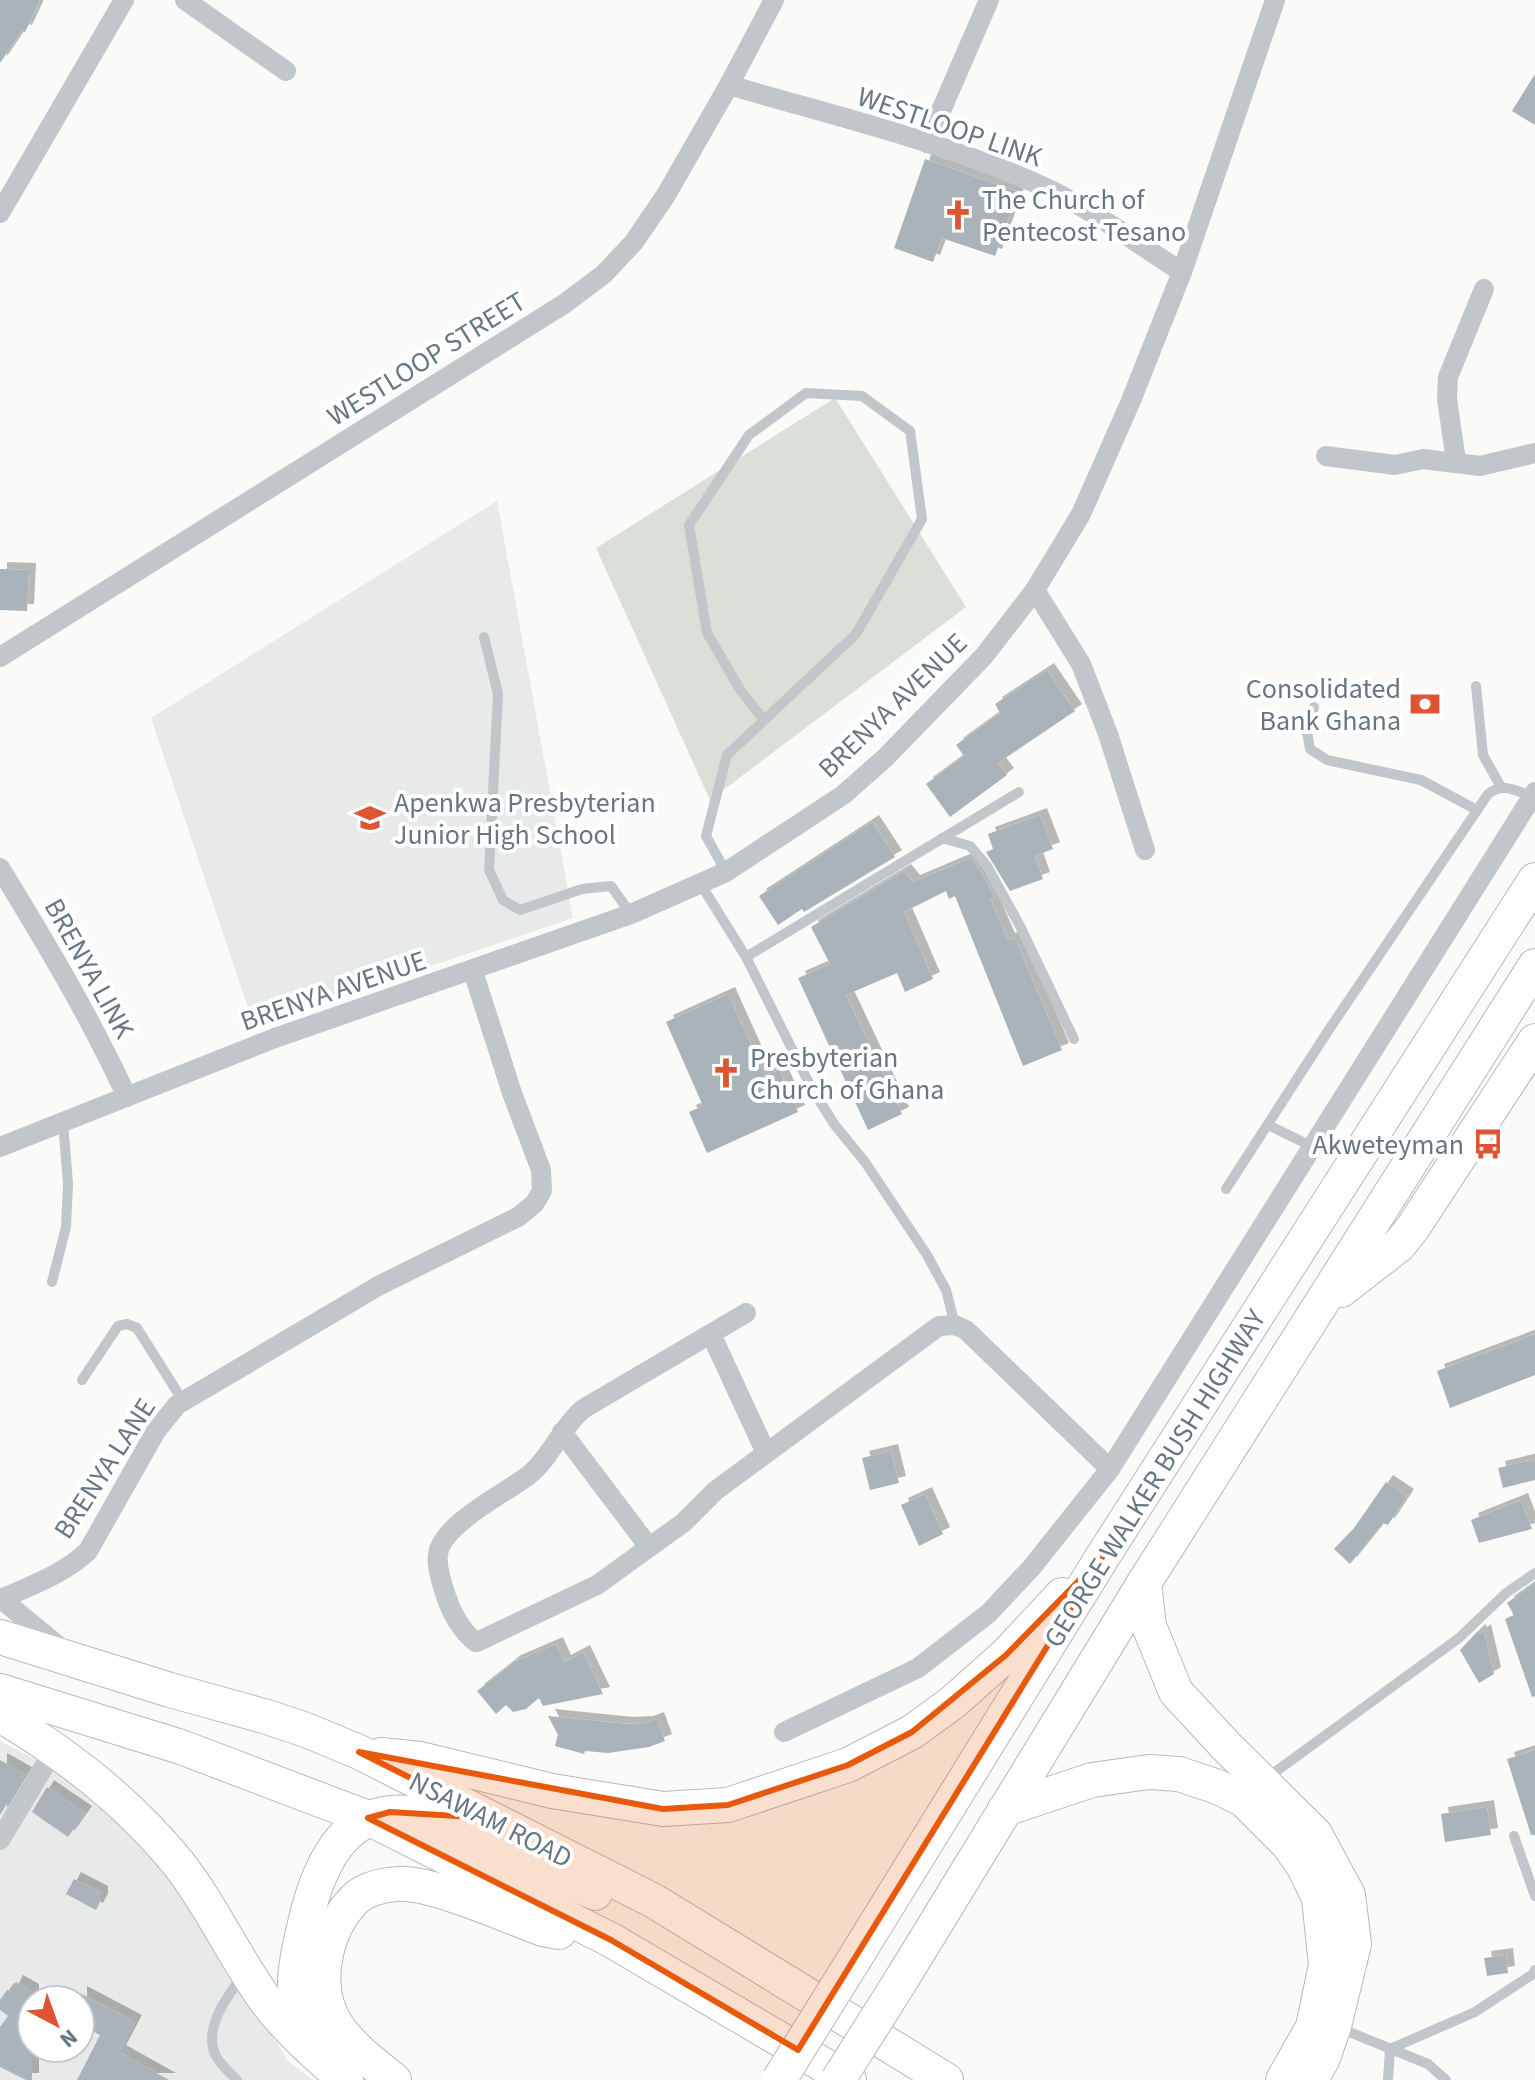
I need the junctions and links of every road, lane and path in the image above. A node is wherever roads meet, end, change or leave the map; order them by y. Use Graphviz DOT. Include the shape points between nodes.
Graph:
graph roads {
  1 [pos="124,0"];
  2 [pos="185,0"];
  3 [pos="774,0"];
  4 [pos="989,0"];
  5 [pos="1275,0"];
  6 [pos="286,71"];
  7 [pos="729,85"];
  8 [pos="927,143"];
  9 [pos="0,213"];
  10 [pos="1182,272"];
  11 [pos="1484,289"];
  12 [pos="1535,453"];
  13 [pos="1326,456"];
  14 [pos="1456,461"];
  15 [pos="1035,590"];
  16 [pos="484,637"];
  17 [pos="0,657"];
  18 [pos="1476,686"];
  19 [pos="1314,707"];
  20 [pos="764,720"];
  21 [pos="1501,787"];
  22 [pos="1019,792"];
  23 [pos="1534,794"];
  24 [pos="1477,810"];
  25 [pos="942,838"];
  26 [pos="1145,850"];
  27 [pos="0,868"];
  28 [pos="726,872"];
  29 [pos="1535,880"];
  30 [pos="700,883"];
  31 [pos="631,914"];
  32 [pos="746,957"];
  33 [pos="1535,966"];
  34 [pos="473,971"];
  35 [pos="1074,1039"];
  36 [pos="1535,1041"];
  37 [pos="127,1097"];
  38 [pos="63,1122"];
  39 [pos="1268,1125"];
  40 [pos="1311,1146"];
  41 [pos="0,1147"];
  42 [pos="1226,1189"];
  43 [pos="52,1282"];
  44 [pos="1322,1305"];
  45 [pos="746,1313"];
  46 [pos="955,1325"];
  47 [pos="711,1334"];
  48 [pos="82,1380"];
  49 [pos="183,1401"];
  50 [pos="562,1432"];
  51 [pos="766,1453"];
  52 [pos="1110,1469"];
  53 [pos="649,1547"];
  54 [pos="1103,1556"];
  55 [pos="1535,1573"];
  56 [pos="1144,1583"];
  57 [pos="1,1598"];
  58 [pos="0,1637"];
  59 [pos="79,1663"];
  60 [pos="0,1691"];
  61 [pos="0,1715"];
  62 [pos="784,1732"];
  63 [pos="54,1750"];
  64 [pos="359,1752"];
  65 [pos="1262,1782"];
  66 [pos="1005,1809"];
  67 [pos="368,1818"];
  68 [pos="1514,1836"];
  69 [pos="0,1840"];
  70 [pos="1535,1896"];
  71 [pos="654,1901"];
  72 [pos="611,1940"];
  73 [pos="246,1970"];
  74 [pos="1535,1970"];
  75 [pos="1334,2026"];
  76 [pos="312,2048"];
  77 [pos="1390,2049"];
  78 [pos="237,2080"];
  79 [pos="346,2080"];
  80 [pos="394,2080"];
  81 [pos="779,2080"];
  82 [pos="838,2080"];
  83 [pos="849,2080"];
  84 [pos="946,2080"];
  85 [pos="1283,2080"];
  86 [pos="1311,2080"];
  87 [pos="1388,2080"];
  88 [pos="1446,2080"];
  1 -- 9 [label="street"];
  2 -- 6 [label="street"];
  3 -- 7 [label="street, WESTLOOP STREET"];
  4 -- 8 [label="street"];
  5 -- 10 [label="street, BRENYA AVENUE"];
  7 -- 8 [label="street, WESTLOOP LINK"];
  7 -- 17 [label="street, WESTLOOP STREET" via="666,195 604,274"];
  8 -- 10 [label="street, WESTLOOP LINK" via="1041,185"];
  10 -- 15 [label="street, BRENYA AVENUE" via="1081,514"];
  11 -- 14 [label="street" via="1448,377"];
  12 -- 14 [label="street" via="1480,466"];
  13 -- 14 [label="street" via="1395,465 1423,459"];
  15 -- 26 [label="street" via="1081,664"];
  15 -- 28 [label="street, BRENYA AVENUE" via="984,656 885,758 843,795"];
  16 -- 31 [label="lane" via="498,694 489,870 503,900 520,910 582,889 611,886"];
  18 -- 21 [label="lane" via="1483,755"];
  19 -- 24 [label="lane" via="1307,732 1310,749 1318,755 1421,780"];
  20 -- 20 [label="lane" via="856,634 922,519 910,431 862,396 806,393 749,435 689,525 707,633"];
  20 -- 28 [label="lane" via="727,755 706,836"];
  21 -- 23 [label="lane"];
  21 -- 24 [label="lane"];
  22 -- 25 [label="lane"];
  23 -- 40 [label="street"];
  24 -- 39 [label="lane"];
  25 -- 32 [label="lane"];
  25 -- 35 [label="lane" via="970,846 987,866"];
  27 -- 37 [label="street, BRENYA LINK" via="68,979"];
  28 -- 30 [label="street, BRENYA AVENUE"];
  29 -- 54 [label="highway, GEORGE WALKER BUSH HIGHWAY"];
  30 -- 31 [label="street, BRENYA AVENUE"];
  30 -- 32 [label="lane"];
  31 -- 34 [label="street, BRENYA AVENUE"];
  32 -- 46 [label="lane" via="811,1087 927,1255 946,1290"];
  33 -- 44 [label="highway, GEORGE WALKER BUSH HIGHWAY"];
  34 -- 37 [label="street, BRENYA AVENUE" via="275,1038"];
  34 -- 49 [label="street, BRENYA LANE" via="541,1170 542,1191 534,1204 518,1217 380,1285"];
  36 -- 44 [label="highway" via="1412,1229"];
  37 -- 38 [label="street, BRENYA AVENUE"];
  38 -- 41 [label="street, BRENYA AVENUE"];
  38 -- 43 [label="lane" via="66,1227"];
  39 -- 40 [label="lane"];
  39 -- 42 [label="lane"];
  40 -- 52 [label="street"];
  44 -- 56 [label="highway, GEORGE WALKER BUSH HIGHWAY"];
  45 -- 47 [label="street"];
  46 -- 51 [label="street" via="939,1326"];
  46 -- 52 [label="street"];
  47 -- 50 [label="street" via="583,1409"];
  47 -- 51 [label="street"];
  48 -- 49 [label="lane" via="118,1326 127,1324 137,1328"];
  49 -- 57 [label="street, BRENYA LANE" via="156,1431 88,1551 53,1576"];
  50 -- 53 [label="street"];
  50 -- 53 [label="street" via="530,1474 457,1526 438,1554 450,1607 469,1637 479,1641 597,1585"];
  51 -- 53 [label="street"];
  52 -- 62 [label="street" via="989,1613 918,1668"];
  54 -- 64 [label="highway" via="1006,1655 912,1732 848,1765 728,1805 663,1809 552,1791 420,1759"];
  54 -- 81 [label="highway, GEORGE WALKER BUSH HIGHWAY, bridge"];
  55 -- 65 [label="lane" via="1459,1638"];
  56 -- 65 [label="highway" via="1149,1626 1176,1692"];
  56 -- 66 [label="highway, GEORGE WALKER BUSH HIGHWAY"];
  57 -- 59 [label="street"];
  58 -- 59 [label="highway, NSAWAM ROAD"];
  59 -- 64 [label="highway, NSAWAM ROAD" via="267,1717"];
  60 -- 67 [label="highway, NSAWAM ROAD" via="181,1747"];
  61 -- 63 [label="highway"];
  63 -- 69 [label="street"];
  63 -- 73 [label="highway" via="104,1786 162,1845"];
  64 -- 71 [label="highway, NSAWAM ROAD"];
  65 -- 75 [label="highway" via="1315,1834 1348,1895 1354,1944"];
  66 -- 82 [label="highway, GEORGE WALKER BUSH HIGHWAY, bridge"];
  66 -- 85 [label="highway" via="1092,1780 1149,1772 1179,1774 1244,1800 1288,1844 1319,1898 1326,1965 1313,2027"];
  67 -- 71 [label="highway" via="409,1813 582,1889"];
  67 -- 72 [label="highway, NSAWAM ROAD"];
  67 -- 76 [label="highway" via="333,1849 306,1915 295,1985"];
  68 -- 70 [label="lane"];
  71 -- 84 [label="highway, NSAWAM ROAD"];
  72 -- 80 [label="highway" via="543,1929 402,1883 376,1887 355,1899 333,1930 324,1962 326,2000 336,2025"];
  72 -- 83 [label="highway, NSAWAM ROAD"];
  73 -- 76 [label="highway" via="265,2000"];
  73 -- 78 [label="lane" via="226,1998 211,2037 216,2056"];
  74 -- 77 [label="lane" via="1475,2012"];
  75 -- 77 [label="lane"];
  75 -- 86 [label="highway"];
  76 -- 79 [label="highway"];
  77 -- 87 [label="lane"];
  77 -- 88 [label="lane" via="1428,2064"];
}
